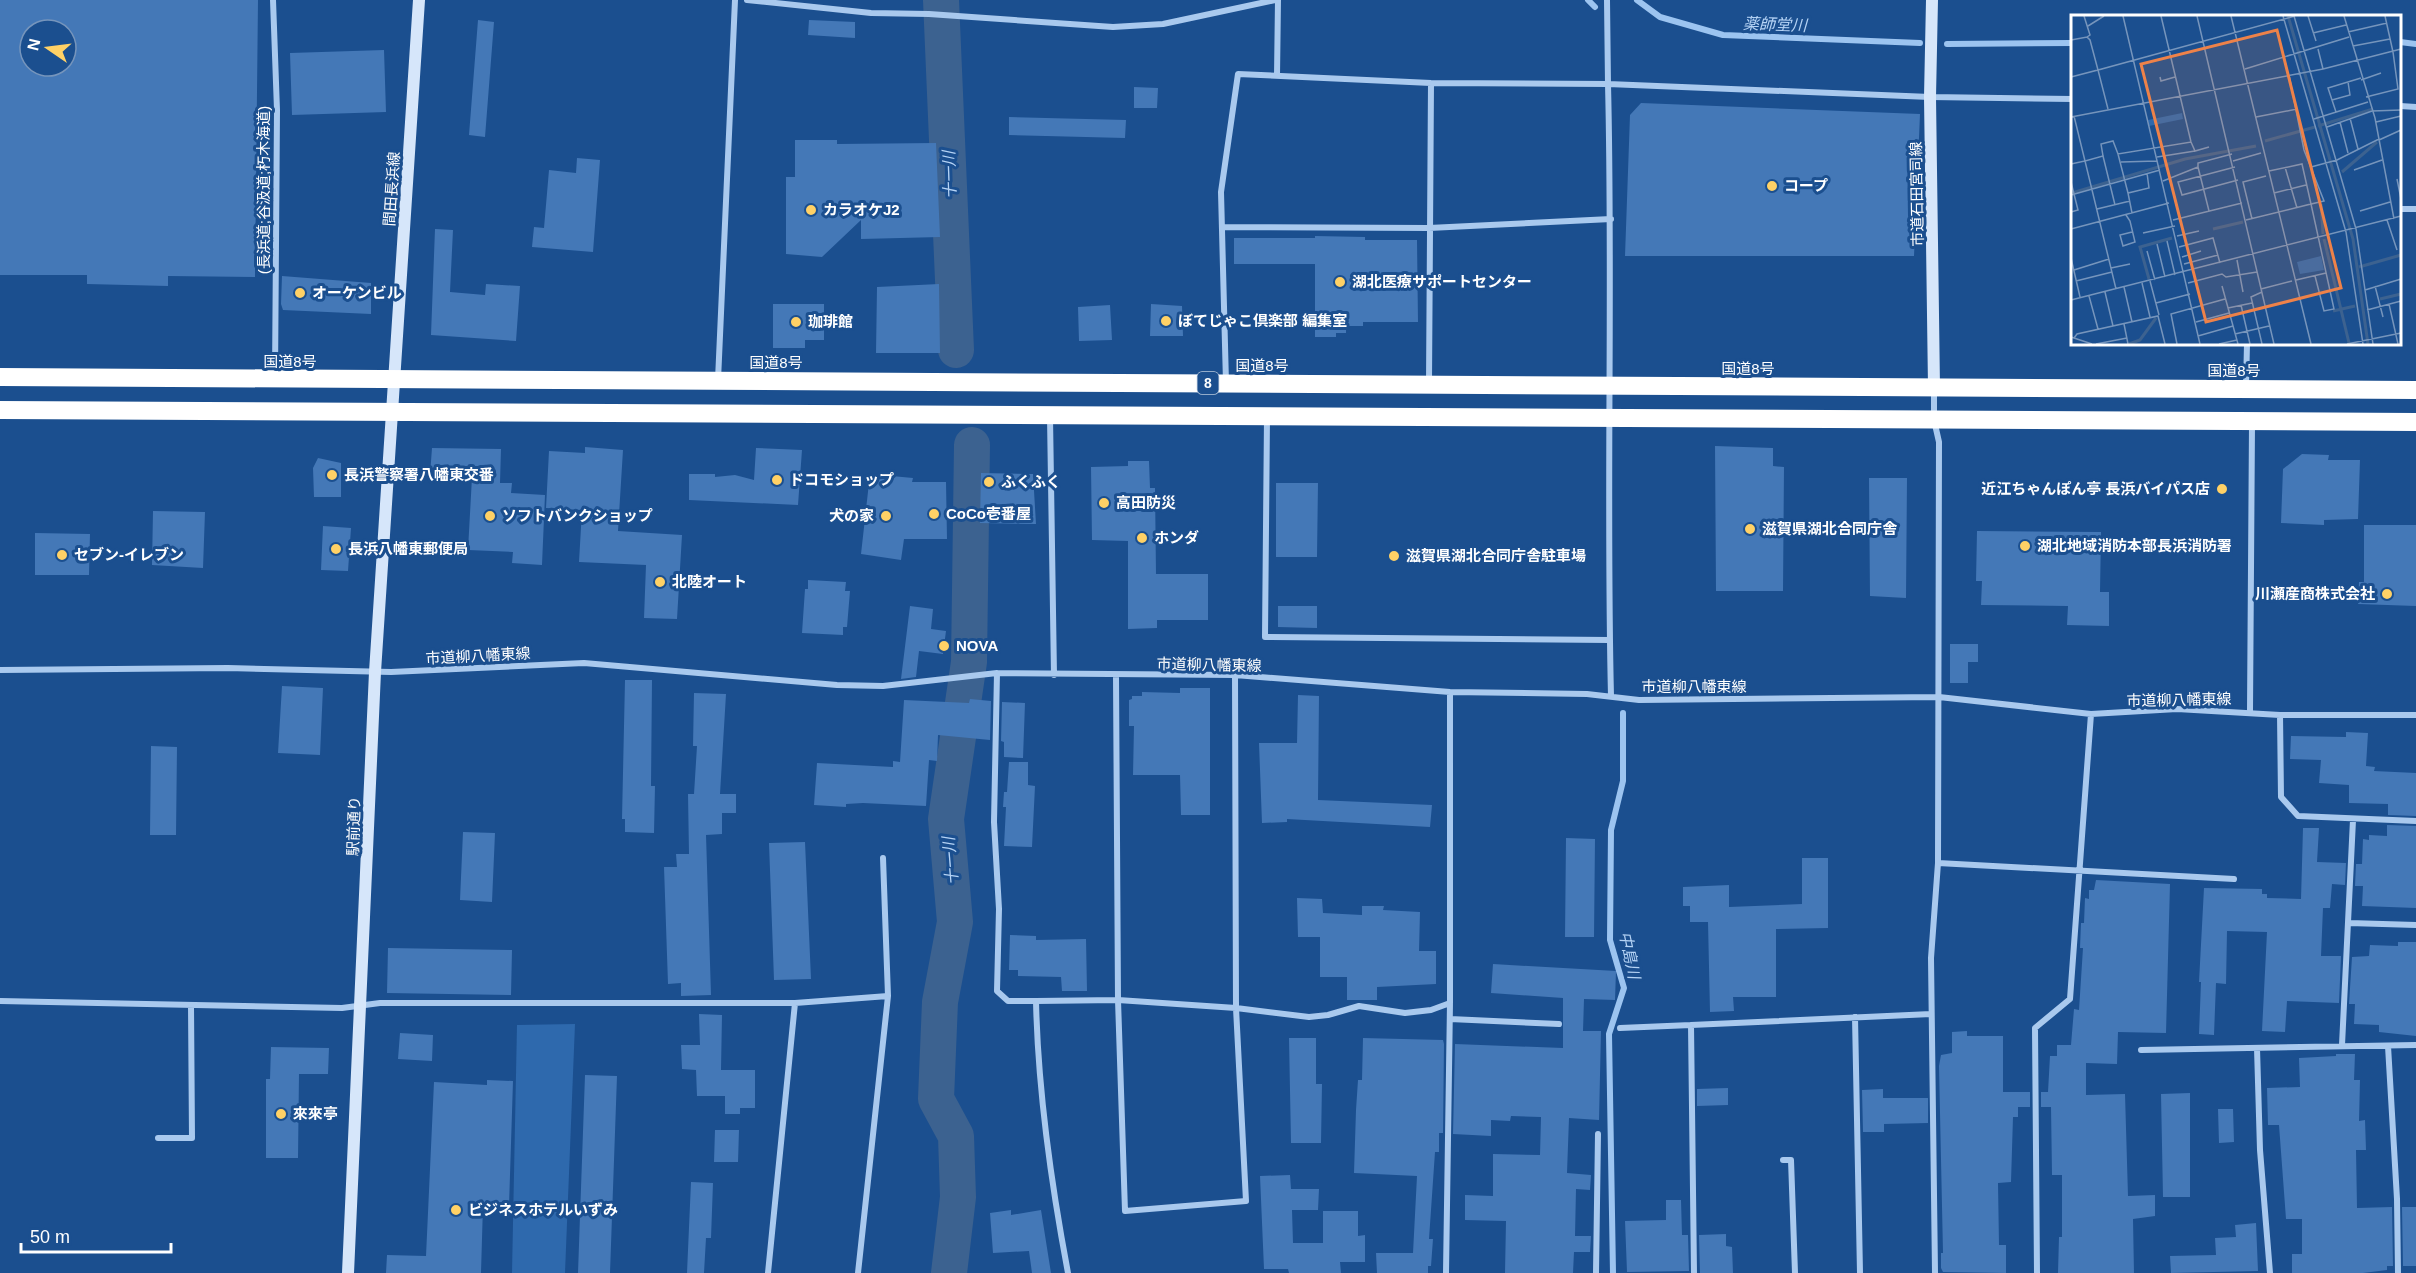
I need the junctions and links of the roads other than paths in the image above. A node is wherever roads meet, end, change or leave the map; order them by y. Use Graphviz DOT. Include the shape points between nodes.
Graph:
graph roads {
  1 [pos="273,0"];
  2 [pos="419,0"];
  3 [pos="735,0"];
  4 [pos="747,0"];
  5 [pos="1277,0"];
  6 [pos="1607,0"];
  7 [pos="1932,0"];
  8 [pos="1277,76"];
  9 [pos="1431,83"];
  10 [pos="1608,84"];
  11 [pos="1930,97"];
  12 [pos="2071,99"];
  13 [pos="2401,106"];
  14 [pos="2416,107"];
  15 [pos="1611,219"];
  16 [pos="1223,227"];
  17 [pos="1429,228"];
  18 [pos="2247,345"];
  19 [pos="0,377"];
  20 [pos="275,380"];
  21 [pos="393,381"];
  22 [pos="718,381"];
  23 [pos="1226,383"];
  24 [pos="1429,384"];
  25 [pos="1609,386"];
  26 [pos="1934,387"];
  27 [pos="2246,390"];
  28 [pos="2416,390"];
  29 [pos="0,410"];
  30 [pos="393,412"];
  31 [pos="1050,416"];
  32 [pos="1267,417"];
  33 [pos="1609,417"];
  34 [pos="1934,420"];
  35 [pos="2252,421"];
  36 [pos="2416,422"];
  37 [pos="1610,640"];
  38 [pos="0,670"];
  39 [pos="375,672"];
  40 [pos="997,673"];
  41 [pos="1054,675"];
  42 [pos="1235,675"];
  43 [pos="1116,676"];
  44 [pos="1450,692"];
  45 [pos="1611,696"];
  46 [pos="1939,697"];
  47 [pos="2250,711"];
  48 [pos="2091,714"];
  49 [pos="2280,715"];
  50 [pos="2416,715"];
  51 [pos="2353,820"];
  52 [pos="2416,821"];
  53 [pos="883,858"];
  54 [pos="1938,863"];
  55 [pos="2080,871"];
  56 [pos="2234,879"];
  57 [pos="2349,923"];
  58 [pos="2416,925"];
  59 [pos="888,996"];
  60 [pos="1118,1000"];
  61 [pos="0,1001"];
  62 [pos="1036,1001"];
  63 [pos="795,1003"];
  64 [pos="1450,1003"];
  65 [pos="191,1005"];
  66 [pos="361,1008"];
  67 [pos="1236,1008"];
  68 [pos="1931,1014"];
  69 [pos="1855,1017"];
  70 [pos="1450,1019"];
  71 [pos="1559,1024"];
  72 [pos="1691,1025"];
  73 [pos="1620,1028"];
  74 [pos="2342,1045"];
  75 [pos="2416,1045"];
  76 [pos="2388,1046"];
  77 [pos="2257,1048"];
  78 [pos="2141,1050"];
  79 [pos="1598,1134"];
  80 [pos="158,1138"];
  81 [pos="1782,1160"];
  82 [pos="348,1273"];
  83 [pos="768,1273"];
  84 [pos="858,1273"];
  85 [pos="1068,1273"];
  86 [pos="1446,1273"];
  87 [pos="1596,1273"];
  88 [pos="1695,1273"];
  89 [pos="1795,1273"];
  90 [pos="1860,1273"];
  91 [pos="1935,1273"];
  92 [pos="2037,1273"];
  93 [pos="2271,1273"];
  94 [pos="2398,1273"];
  1 -- 20 [label="street, (長浜道;谷汲道;朽木海道)" via="277,110"];
  2 -- 21 [label="main road, 間田長浜線"];
  3 -- 22 [label="street"];
  4 -- 5 [label="street" via="871,13 1113,27 1162,24"];
  5 -- 8 [label="street"];
  6 -- 10 [label="street"];
  7 -- 11 [label="main road, 市道石田宮司線"];
  8 -- 9 [label="street"];
  8 -- 16 [label="street" via="1238,74 1221,192"];
  9 -- 10 [label="street"];
  9 -- 17 [label="street"];
  10 -- 11 [label="street"];
  10 -- 15 [label="street"];
  11 -- 12 [label="street"];
  11 -- 26 [label="main road, 市道石田宮司線"];
  13 -- 14 [label="street"];
  15 -- 17 [label="street"];
  15 -- 25 [label="street"];
  16 -- 17 [label="street"];
  16 -- 23 [label="street"];
  17 -- 24 [label="street"];
  18 -- 27 [label="street"];
  19 -- 20 [label="highway, 国道8号 / 8"];
  20 -- 21 [label="highway, 国道8号 / 8"];
  21 -- 22 [label="highway, 国道8号 / 8"];
  21 -- 30 [label="main road, 駅前通り"];
  22 -- 23 [label="highway, 国道8号 / 8"];
  23 -- 24 [label="highway, 国道8号 / 8"];
  24 -- 25 [label="highway, 国道8号 / 8"];
  25 -- 26 [label="highway, 国道8号 / 8"];
  25 -- 33 [label="street"];
  26 -- 27 [label="highway, 国道8号 / 8"];
  26 -- 34 [label="street"];
  27 -- 28 [label="highway, 国道8号 / 8"];
  29 -- 30 [label="highway, 8"];
  30 -- 31 [label="highway, 8"];
  30 -- 39 [label="main road, 駅前通り"];
  31 -- 32 [label="highway, 8"];
  31 -- 41 [label="street"];
  32 -- 33 [label="highway, 8"];
  32 -- 37 [label="street" via="1265,637"];
  33 -- 34 [label="highway, 8"];
  33 -- 37 [label="street"];
  34 -- 35 [label="highway, 8"];
  34 -- 46 [label="street" via="1939,442"];
  35 -- 36 [label="highway, 8"];
  35 -- 47 [label="street"];
  37 -- 45 [label="street"];
  38 -- 39 [label="street, 市道柳八幡東線" via="228,668"];
  39 -- 40 [label="street, 市道柳八幡東線" via="584,663 883,686"];
  39 -- 66 [label="main road, 駅前通り"];
  40 -- 41 [label="street, 市道柳八幡東線"];
  40 -- 62 [label="street" via="994,822 998,991 1008,1001"];
  41 -- 43 [label="street, 市道柳八幡東線"];
  42 -- 43 [label="street, 市道柳八幡東線"];
  42 -- 44 [label="street, 市道柳八幡東線"];
  42 -- 67 [label="street"];
  43 -- 60 [label="street"];
  44 -- 45 [label="street, 市道柳八幡東線"];
  44 -- 64 [label="street"];
  45 -- 46 [label="street, 市道柳八幡東線" via="1639,700"];
  46 -- 48 [label="street, 市道柳八幡東線"];
  46 -- 54 [label="street"];
  47 -- 48 [label="street, 市道柳八幡東線" via="2177,709"];
  47 -- 49 [label="street, 市道柳八幡東線"];
  48 -- 55 [label="street"];
  49 -- 50 [label="street, 市道柳八幡東線"];
  49 -- 51 [label="street" via="2281,797 2298,816"];
  51 -- 52 [label="street"];
  51 -- 57 [label="street"];
  53 -- 59 [label="street"];
  54 -- 55 [label="street"];
  54 -- 68 [label="street"];
  55 -- 56 [label="street"];
  55 -- 92 [label="street" via="2070,999 2035,1028"];
  57 -- 58 [label="street"];
  57 -- 74 [label="street"];
  59 -- 63 [label="street"];
  59 -- 84 [label="street"];
  60 -- 62 [label="street"];
  60 -- 67 [label="street"];
  60 -- 67 [label="street" via="1125,1210 1246,1201"];
  61 -- 65 [label="street"];
  62 -- 85 [label="street" via="1042,1107"];
  63 -- 66 [label="street" via="380,1003"];
  63 -- 83 [label="street"];
  64 -- 67 [label="street" via="1405,1013 1353,1006 1309,1017"];
  64 -- 70 [label="street"];
  65 -- 66 [label="street"];
  65 -- 80 [label="street" via="192,1138"];
  66 -- 82 [label="main road, 駅前通り"];
  68 -- 69 [label="street"];
  68 -- 91 [label="street"];
  69 -- 72 [label="street"];
  69 -- 90 [label="street"];
  70 -- 71 [label="street"];
  70 -- 86 [label="street"];
  72 -- 73 [label="street"];
  72 -- 88 [label="street"];
  74 -- 76 [label="street"];
  74 -- 77 [label="street"];
  75 -- 76 [label="street"];
  76 -- 94 [label="street"];
  77 -- 78 [label="street"];
  77 -- 93 [label="street" via="2260,1150"];
  79 -- 87 [label="street"];
  81 -- 89 [label="street" via="1791,1160"];
}
